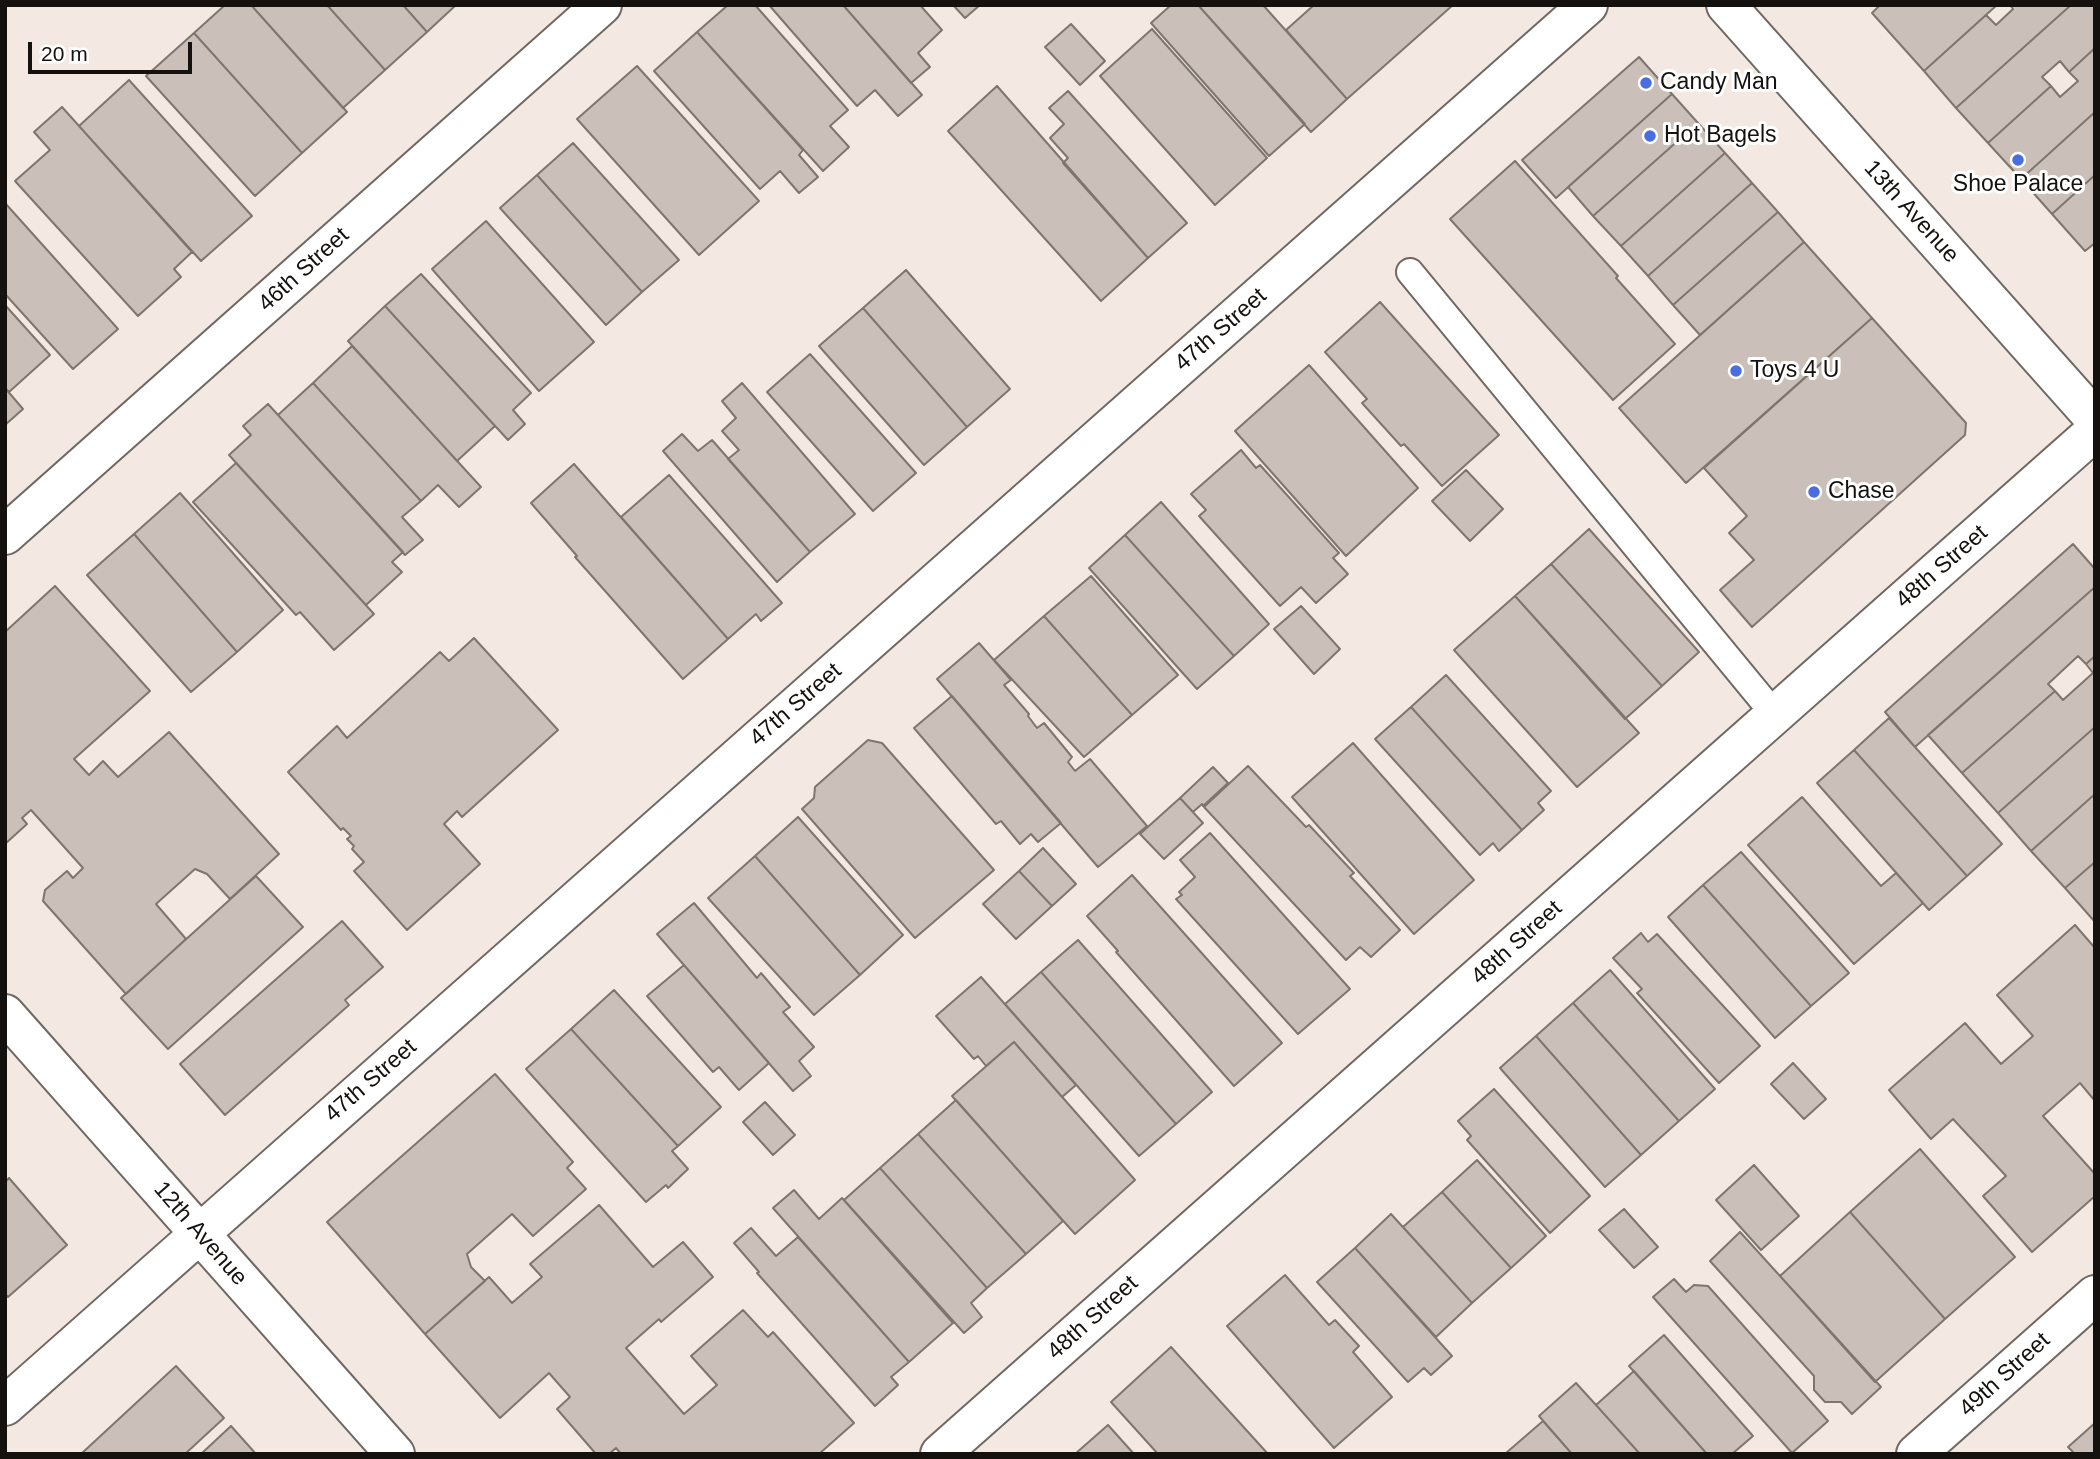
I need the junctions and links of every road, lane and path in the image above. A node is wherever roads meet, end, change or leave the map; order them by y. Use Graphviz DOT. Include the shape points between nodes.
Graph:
graph roads {
  1 [pos="602,5"];
  2 [pos="1588,5"];
  3 [pos="1726,5"];
  4 [pos="1410,272"];
  5 [pos="2095,419"];
  6 [pos="2095,431"];
  7 [pos="5,535"];
  8 [pos="1775,715"];
  9 [pos="5,1014"];
  10 [pos="200,1233"];
  11 [pos="2095,1295"];
  12 [pos="5,1406"];
  13 [pos="395,1454"];
  14 [pos="940,1454"];
  15 [pos="1916,1454"];
  1 -- 7 [label="street, 46th Street"];
  2 -- 10 [label="street, 47th Street"];
  3 -- 5 [label="street, 13th Avenue"];
  4 -- 8 [label="lane"];
  6 -- 8 [label="street, 48th Street"];
  8 -- 14 [label="street, 48th Street"];
  9 -- 10 [label="street, 12th Avenue"];
  10 -- 12 [label="street, 47th Street"];
  10 -- 13 [label="street, 12th Avenue"];
  11 -- 15 [label="street, 49th Street"];
}
